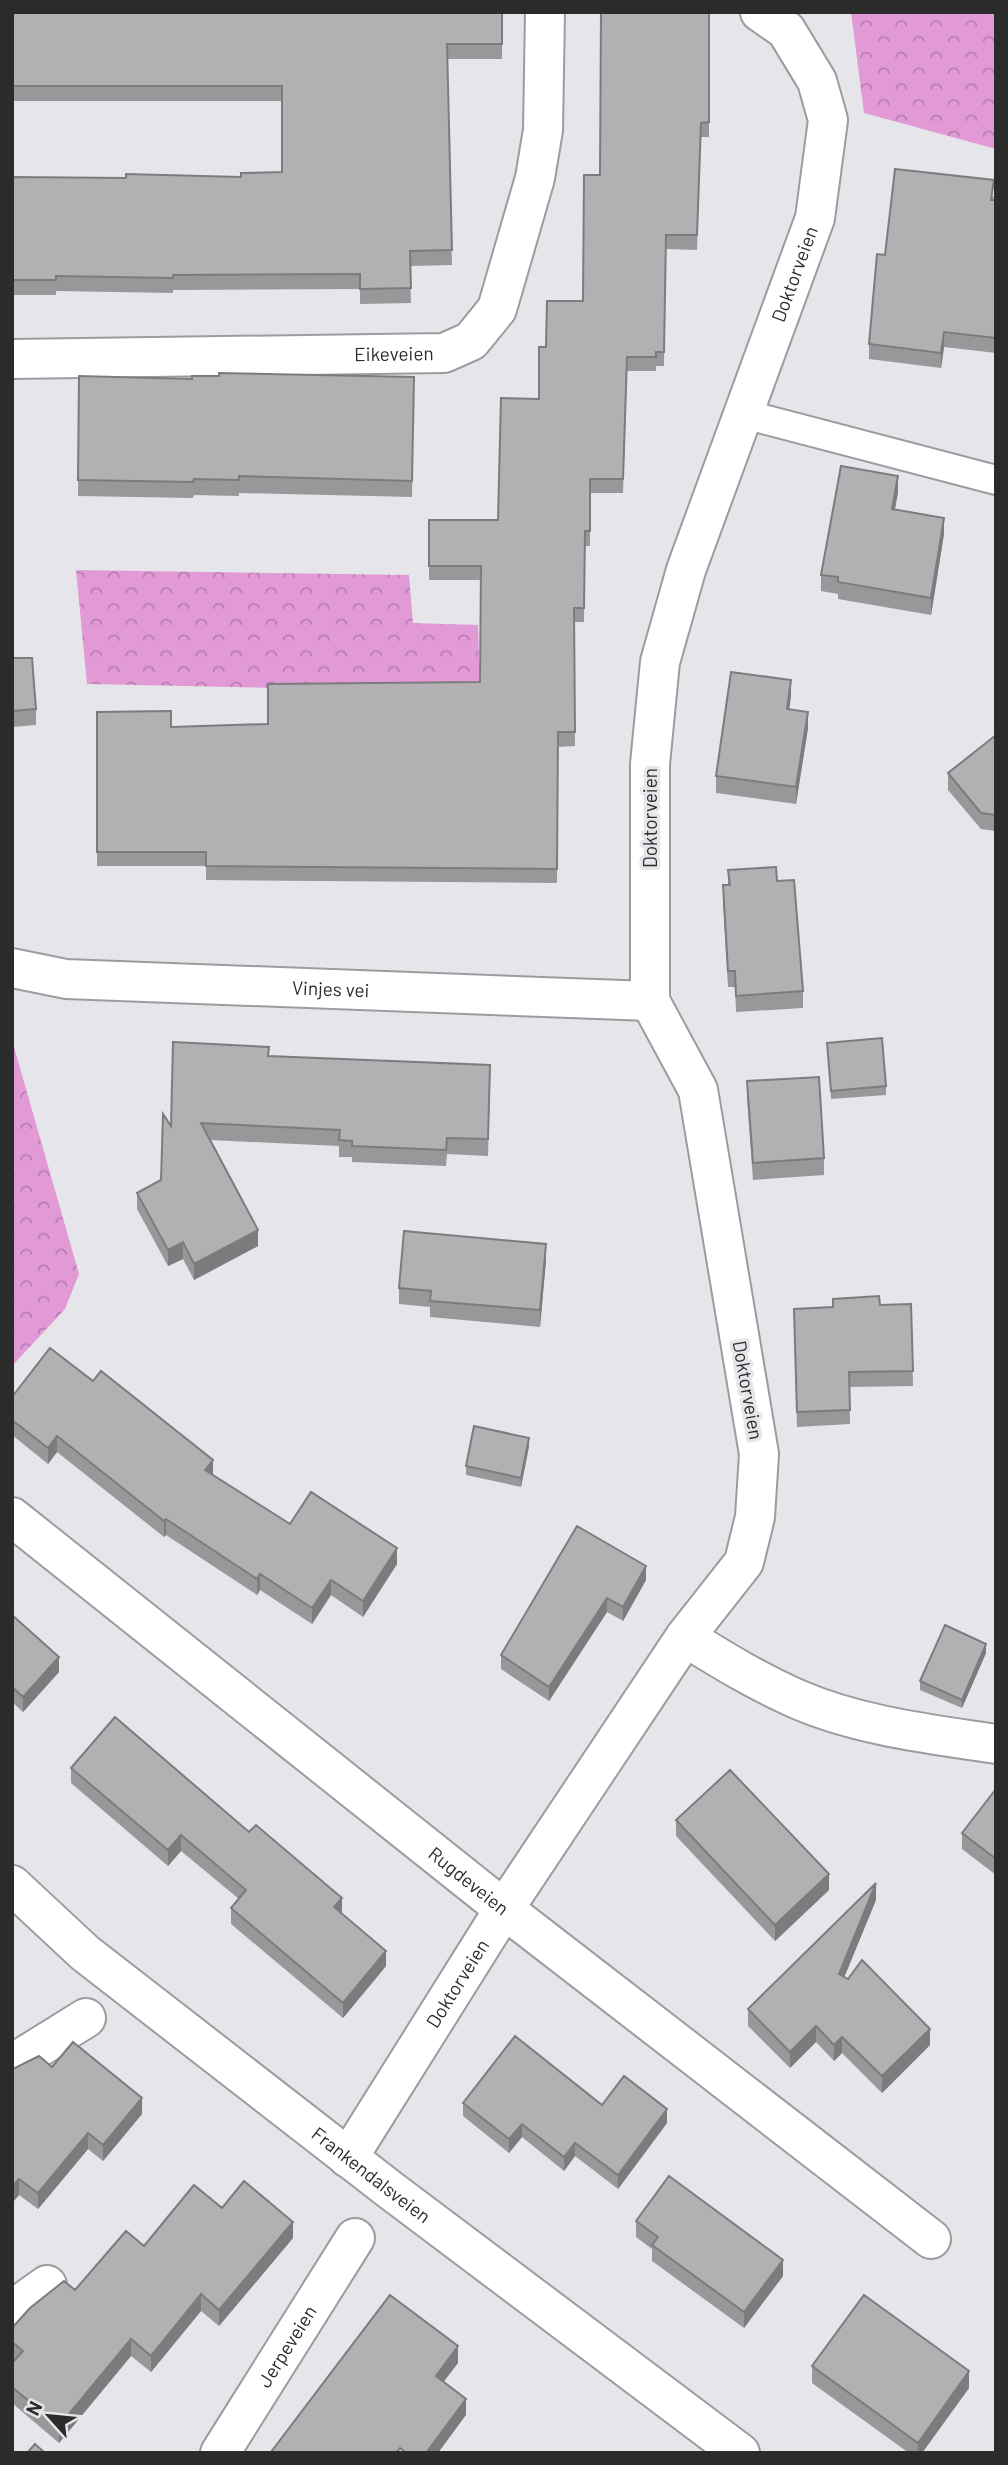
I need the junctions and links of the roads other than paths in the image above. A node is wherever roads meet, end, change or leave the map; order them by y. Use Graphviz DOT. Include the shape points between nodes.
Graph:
graph roads {
  1 [pos="545,12"];
  2 [pos="760,12"];
  3 [pos="12,359"];
  4 [pos="744,414"];
  5 [pos="996,480"];
  6 [pos="12,968"];
  7 [pos="650,1001"];
  8 [pos="12,1517"];
  9 [pos="685,1637"];
  10 [pos="996,1744"];
  11 [pos="12,1885"];
  12 [pos="504,1909"];
  13 [pos="86,2018"];
  14 [pos="12,2064"];
  15 [pos="348,2158"];
  16 [pos="355,2238"];
  17 [pos="932,2239"];
  18 [pos="47,2285"];
  19 [pos="12,2310"];
  20 [pos="220,2453"];
  21 [pos="740,2453"];
  1 -- 3 [label="street, Eikeveien" via="543,130 535,178 497,309 471,341 444,353"];
  2 -- 4 [label="street, Doktorveien" via="786,30 817,81 828,120 815,218"];
  4 -- 5 [label="lane"];
  4 -- 7 [label="street, Doktorveien" via="687,570 660,662 650,764"];
  6 -- 7 [label="street, Vinjes vei" via="66,979"];
  7 -- 9 [label="street, Doktorveien" via="698,1090 759,1454 755,1517 744,1562"];
  8 -- 12 [label="street, Rugdeveien"];
  9 -- 10 [label="street" via="799,1700 848,1717"];
  9 -- 12 [label="street, Doktorveien"];
  11 -- 15 [label="street, Frankendalsveien" via="85,1953"];
  12 -- 15 [label="street, Doktorveien"];
  12 -- 17 [label="street, Rugdeveien"];
  13 -- 14 [label="street"];
  15 -- 21 [label="street, Frankendalsveien"];
  16 -- 20 [label="street, Jerpeveien"];
  18 -- 19 [label="street"];
}
